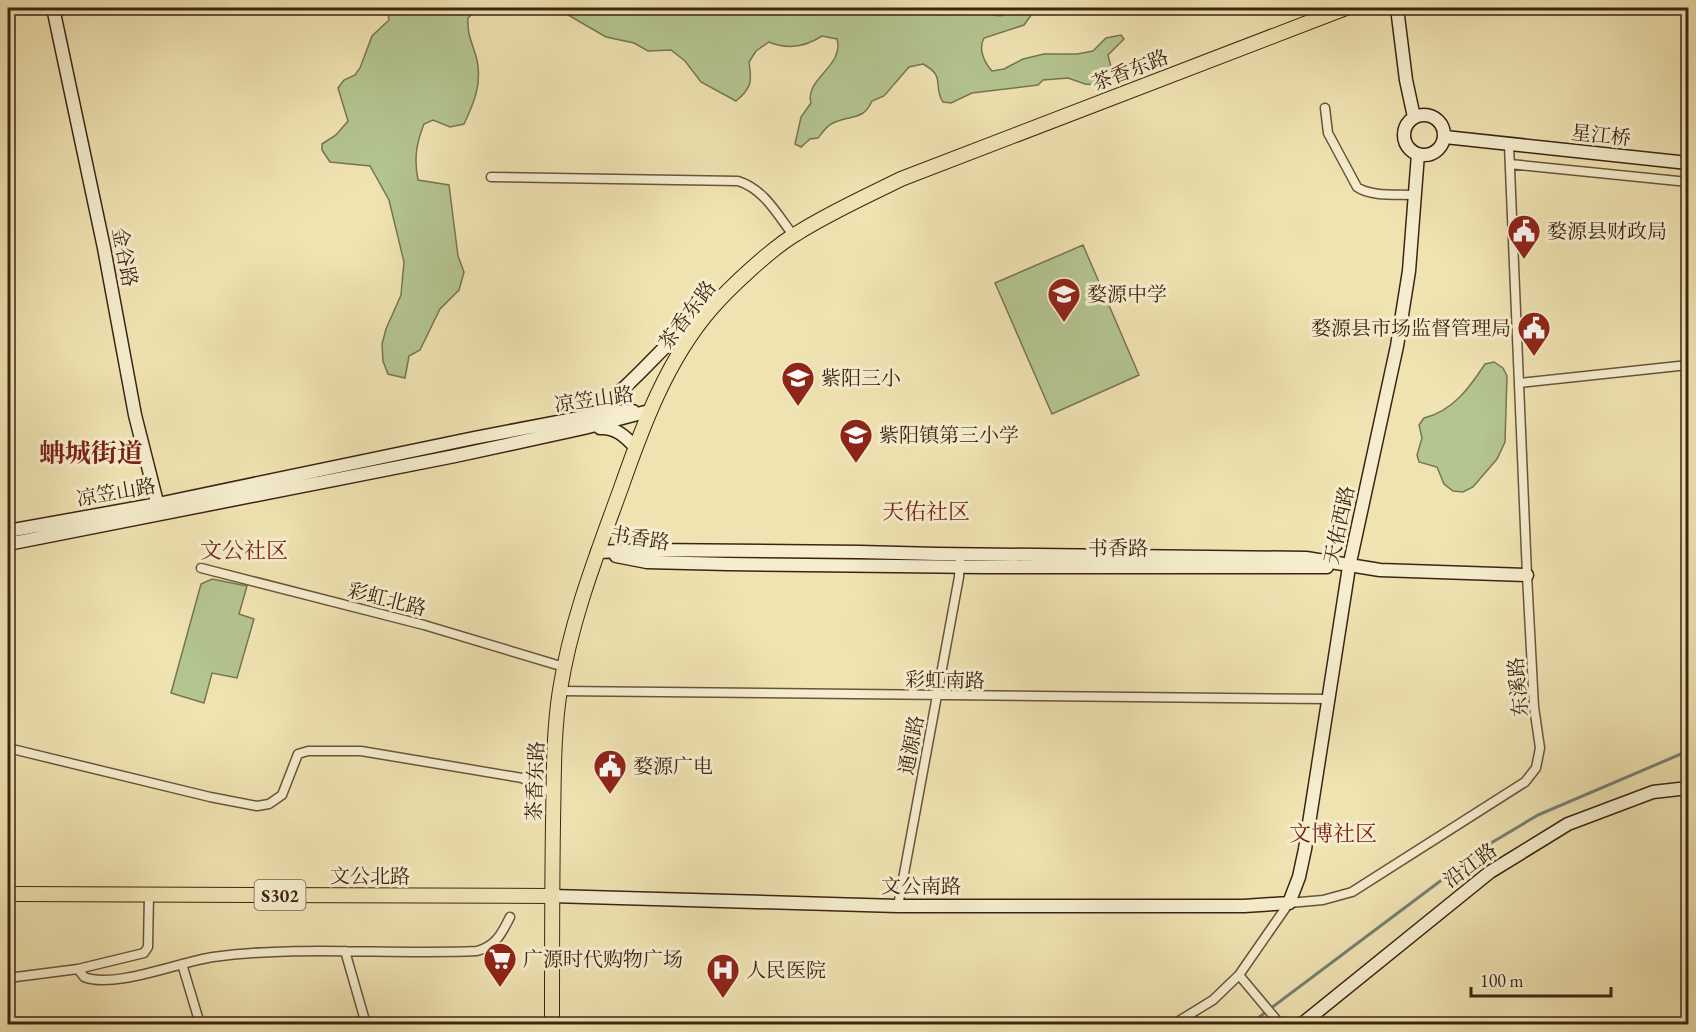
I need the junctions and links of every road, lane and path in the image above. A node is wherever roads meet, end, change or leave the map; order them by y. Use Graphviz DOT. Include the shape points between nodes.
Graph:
graph roads {
  1 [pos="53,8"];
  2 [pos="1346,8"];
  3 [pos="1397,8"];
  4 [pos="1325,108"];
  5 [pos="1414,117"];
  6 [pos="1445,137"];
  7 [pos="1509,145"];
  8 [pos="1418,154"];
  9 [pos="1689,163"];
  10 [pos="1510,164"];
  11 [pos="491,177"];
  12 [pos="1689,182"];
  13 [pos="1414,195"];
  14 [pos="793,235"];
  15 [pos="712,308"];
  16 [pos="1689,365"];
  17 [pos="1519,383"];
  18 [pos="649,411"];
  19 [pos="583,423"];
  20 [pos="635,447"];
  21 [pos="159,509"];
  22 [pos="8,531"];
  23 [pos="8,544"];
  24 [pos="597,552"];
  25 [pos="960,561"];
  26 [pos="1349,567"];
  27 [pos="201,568"];
  28 [pos="1527,574"];
  29 [pos="564,667"];
  30 [pos="560,692"];
  31 [pos="937,696"];
  32 [pos="1330,699"];
  33 [pos="8,747"];
  34 [pos="1689,788"];
  35 [pos="554,792"];
  36 [pos="8,894"];
  37 [pos="149,894"];
  38 [pos="552,896"];
  39 [pos="1289,903"];
  40 [pos="898,906"];
  41 [pos="510,917"];
  42 [pos="345,951"];
  43 [pos="182,964"];
  44 [pos="78,969"];
  45 [pos="1239,975"];
  46 [pos="8,978"];
  47 [pos="200,1024"];
  48 [pos="366,1024"];
  49 [pos="552,1024"];
  50 [pos="1174,1024"];
  51 [pos="1280,1024"];
  52 [pos="1302,1024"];
  1 -- 21 [label="street, 金谷路" via="135,415"];
  2 -- 14 [label="main road, 茶香东路" via="901,179"];
  3 -- 5 [label="street"];
  4 -- 13 [label="street" via="1328,134 1357,187 1374,193"];
  5 -- 6 [label="street" via="1432,116 1442,124"];
  5 -- 8 [label="street" via="1406,126 1404,137 1409,148"];
  6 -- 7 [label="street, 星江桥"];
  6 -- 8 [label="street" via="1436,152"];
  7 -- 9 [label="street, 星江桥"];
  7 -- 10 [label="street, 东溪路"];
  8 -- 13 [label="street, 天佑西路"];
  10 -- 12 [label="street"];
  10 -- 17 [label="street, 东溪路"];
  11 -- 14 [label="street" via="738,181 758,190"];
  13 -- 26 [label="street, 天佑西路" via="1409,271 1397,346"];
  14 -- 15 [label="main road, 茶香东路"];
  15 -- 18 [label="main road, 茶香东路" via="692,334"];
  15 -- 19 [label="street"];
  16 -- 17 [label="street"];
  17 -- 28 [label="street, 东溪路"];
  18 -- 19 [label="street, 凉笠山路"];
  18 -- 20 [label="main road, 茶香东路"];
  19 -- 20 [label="street" via="615,430"];
  19 -- 21 [label="street, 凉笠山路"];
  20 -- 24 [label="main road, 茶香东路"];
  21 -- 22 [label="street, 凉笠山路"];
  21 -- 23 [label="street, 凉笠山路"];
  24 -- 25 [label="street, 书香路" via="647,562"];
  24 -- 29 [label="main road, 茶香东路"];
  25 -- 26 [label="street, 书香路"];
  25 -- 31 [label="street, 通源路"];
  26 -- 28 [label="street, 书香路"];
  26 -- 32 [label="street, 天佑西路"];
  27 -- 29 [label="street, 彩虹北路" via="424,625"];
  28 -- 39 [label="street, 东溪路" via="1540,747 1536,768 1525,782 1352,892"];
  29 -- 30 [label="main road, 茶香东路"];
  30 -- 31 [label="street, 彩虹南路"];
  30 -- 35 [label="main road, 茶香东路"];
  31 -- 32 [label="street, 彩虹南路"];
  31 -- 40 [label="street, 通源路"];
  32 -- 39 [label="street, 天佑西路" via="1305,849"];
  33 -- 35 [label="street" via="257,806 269,804 282,795 298,753 308,751 362,751 522,778 539,789"];
  34 -- 52 [label="street, 沿江路" via="1653,792 1568,824 1500,866"];
  35 -- 38 [label="main road, 茶香东路"];
  36 -- 37 [label="main road, 文公北路 / S302"];
  37 -- 38 [label="main road, 文公北路 / S302"];
  37 -- 44 [label="street" via="147,951"];
  38 -- 40 [label="street, 文公南路"];
  38 -- 49 [label="main road, 茶香东路"];
  39 -- 40 [label="street, 文公南路"];
  39 -- 45 [label="street"];
  41 -- 42 [label="street" via="497,941 477,951"];
  42 -- 43 [label="street" via="242,953"];
  42 -- 48 [label="street"];
  43 -- 44 [label="street" via="100,981 84,978"];
  43 -- 47 [label="street"];
  44 -- 46 [label="street"];
  45 -- 50 [label="street" via="1213,1000"];
  45 -- 51 [label="street"];
}
